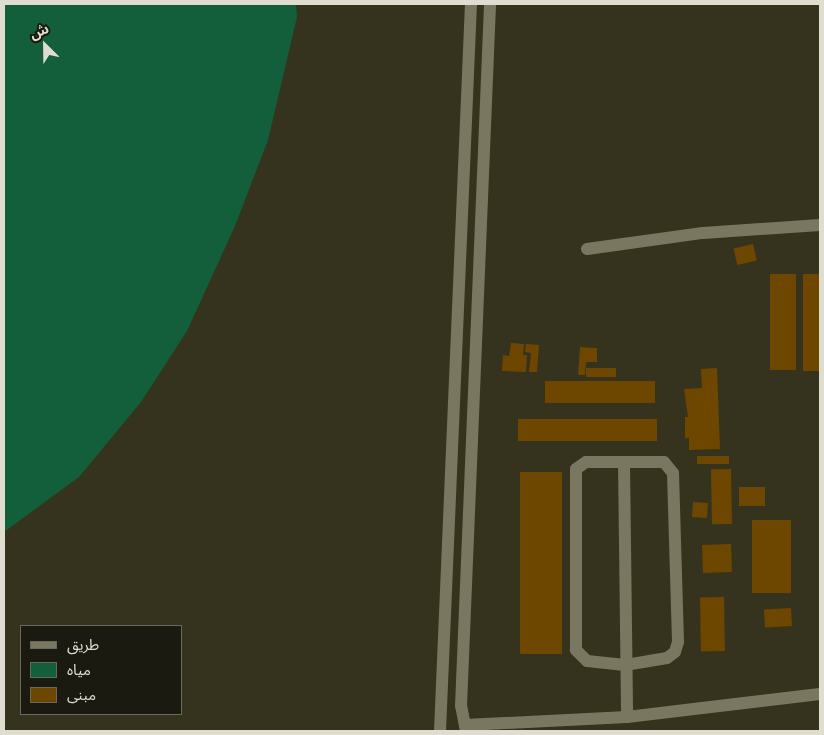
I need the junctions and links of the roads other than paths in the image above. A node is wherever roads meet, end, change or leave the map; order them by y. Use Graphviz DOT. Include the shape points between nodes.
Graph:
graph roads {
  1 [pos="470,4"];
  2 [pos="490,4"];
  3 [pos="820,225"];
  4 [pos="587,249"];
  5 [pos="624,462"];
  6 [pos="625,665"];
  7 [pos="820,694"];
  8 [pos="627,717"];
  9 [pos="465,728"];
  10 [pos="440,731"];
  1 -- 10 [label="street"];
  2 -- 9 [label="street" via="461,706"];
  3 -- 4 [label="street" via="712,232"];
  5 -- 6 [label="street"];
  5 -- 6 [label="street" via="586,462 576,469 576,650 587,661"];
  5 -- 6 [label="street" via="664,462 673,473 678,642 675,652 667,658"];
  6 -- 8 [label="street"];
  7 -- 8 [label="street"];
  8 -- 9 [label="street"];
}
